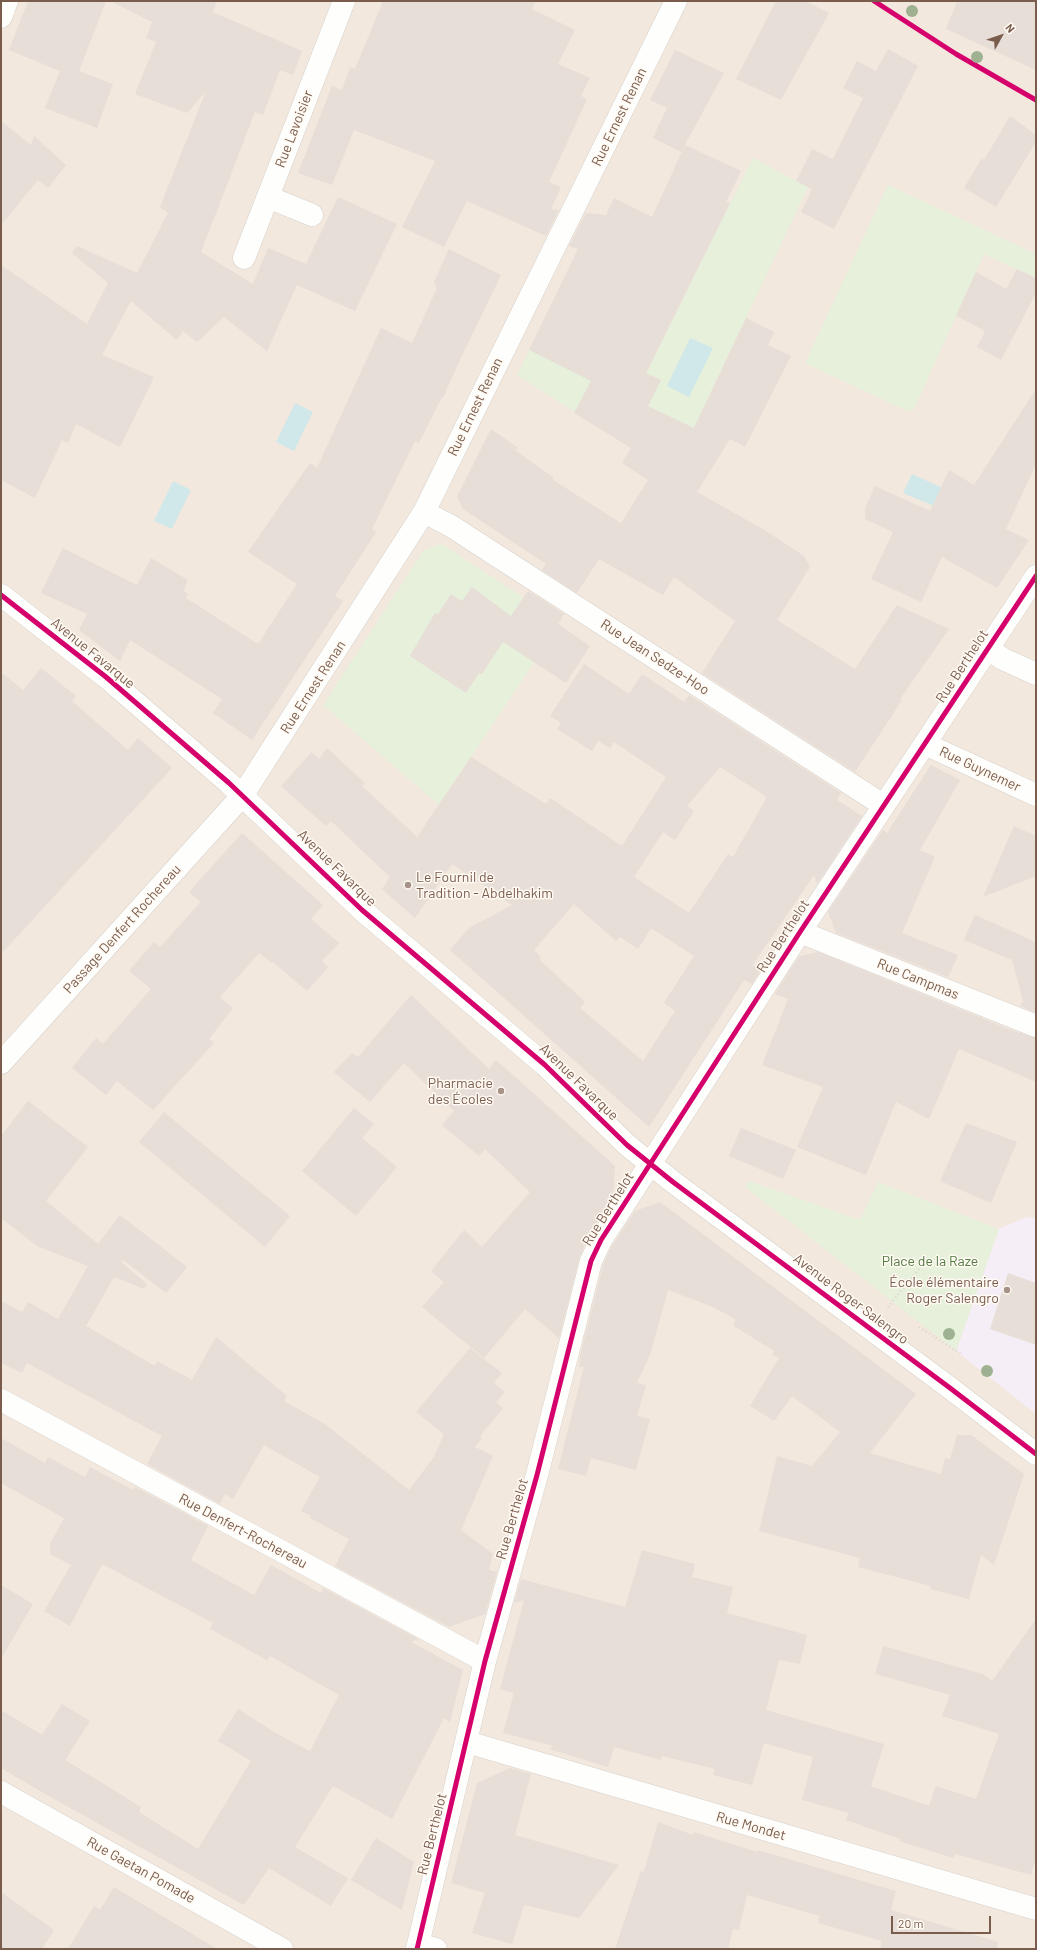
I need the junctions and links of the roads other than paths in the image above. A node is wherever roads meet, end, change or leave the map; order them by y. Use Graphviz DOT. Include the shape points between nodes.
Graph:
graph roads {
  1 [pos="8,1"];
  2 [pos="344,1"];
  3 [pos="676,1"];
  4 [pos="1,17"];
  5 [pos="268,197"];
  6 [pos="312,215"];
  7 [pos="244,258"];
  8 [pos="424,512"];
  9 [pos="1036,576"];
  10 [pos="1,595"];
  11 [pos="988,649"];
  12 [pos="1036,674"];
  13 [pos="925,744"];
  14 [pos="1036,795"];
  15 [pos="242,796"];
  16 [pos="883,805"];
  17 [pos="800,932"];
  18 [pos="1036,1026"];
  19 [pos="1,1063"];
  20 [pos="651,1164"];
  21 [pos="1,1400"];
  22 [pos="1036,1454"];
  23 [pos="485,1661"];
  24 [pos="467,1742"];
  25 [pos="1,1792"];
  26 [pos="1036,1909"];
  27 [pos="424,1947"];
  28 [pos="282,1949"];
  1 -- 4 [label="street"];
  2 -- 5 [label="street, Rue Lavoisier"];
  3 -- 8 [label="street, Rue Ernest Renan"];
  5 -- 6 [label="street"];
  5 -- 7 [label="street, Rue Lavoisier"];
  8 -- 15 [label="street, Rue Ernest Renan"];
  8 -- 16 [label="street, Rue Jean Sedze-Hoo" via="451,526"];
  9 -- 11 [label="street, Rue Berthelot"];
  10 -- 15 [label="street, Avenue Favarque" via="106,677"];
  11 -- 12 [label="street"];
  11 -- 13 [label="street, Rue Berthelot"];
  13 -- 14 [label="street, Rue Guynemer"];
  13 -- 16 [label="street, Rue Berthelot"];
  15 -- 19 [label="street, Passage Denfert Rochereau"];
  15 -- 20 [label="street, Avenue Favarque" via="362,910 520,1042 627,1145"];
  16 -- 17 [label="street, Rue Berthelot"];
  17 -- 18 [label="street, Rue Campmas"];
  17 -- 20 [label="street, Rue Berthelot"];
  20 -- 22 [label="street, Avenue Roger Salengro"];
  20 -- 23 [label="street, Rue Berthelot" via="590,1261 537,1475"];
  21 -- 23 [label="street, Rue Denfert-Rochereau"];
  23 -- 24 [label="street, Rue Berthelot"];
  24 -- 26 [label="street, Rue Mondet"];
  24 -- 27 [label="street, Rue Berthelot"];
  25 -- 28 [label="street, Rue Gaetan Pomade"];
}
